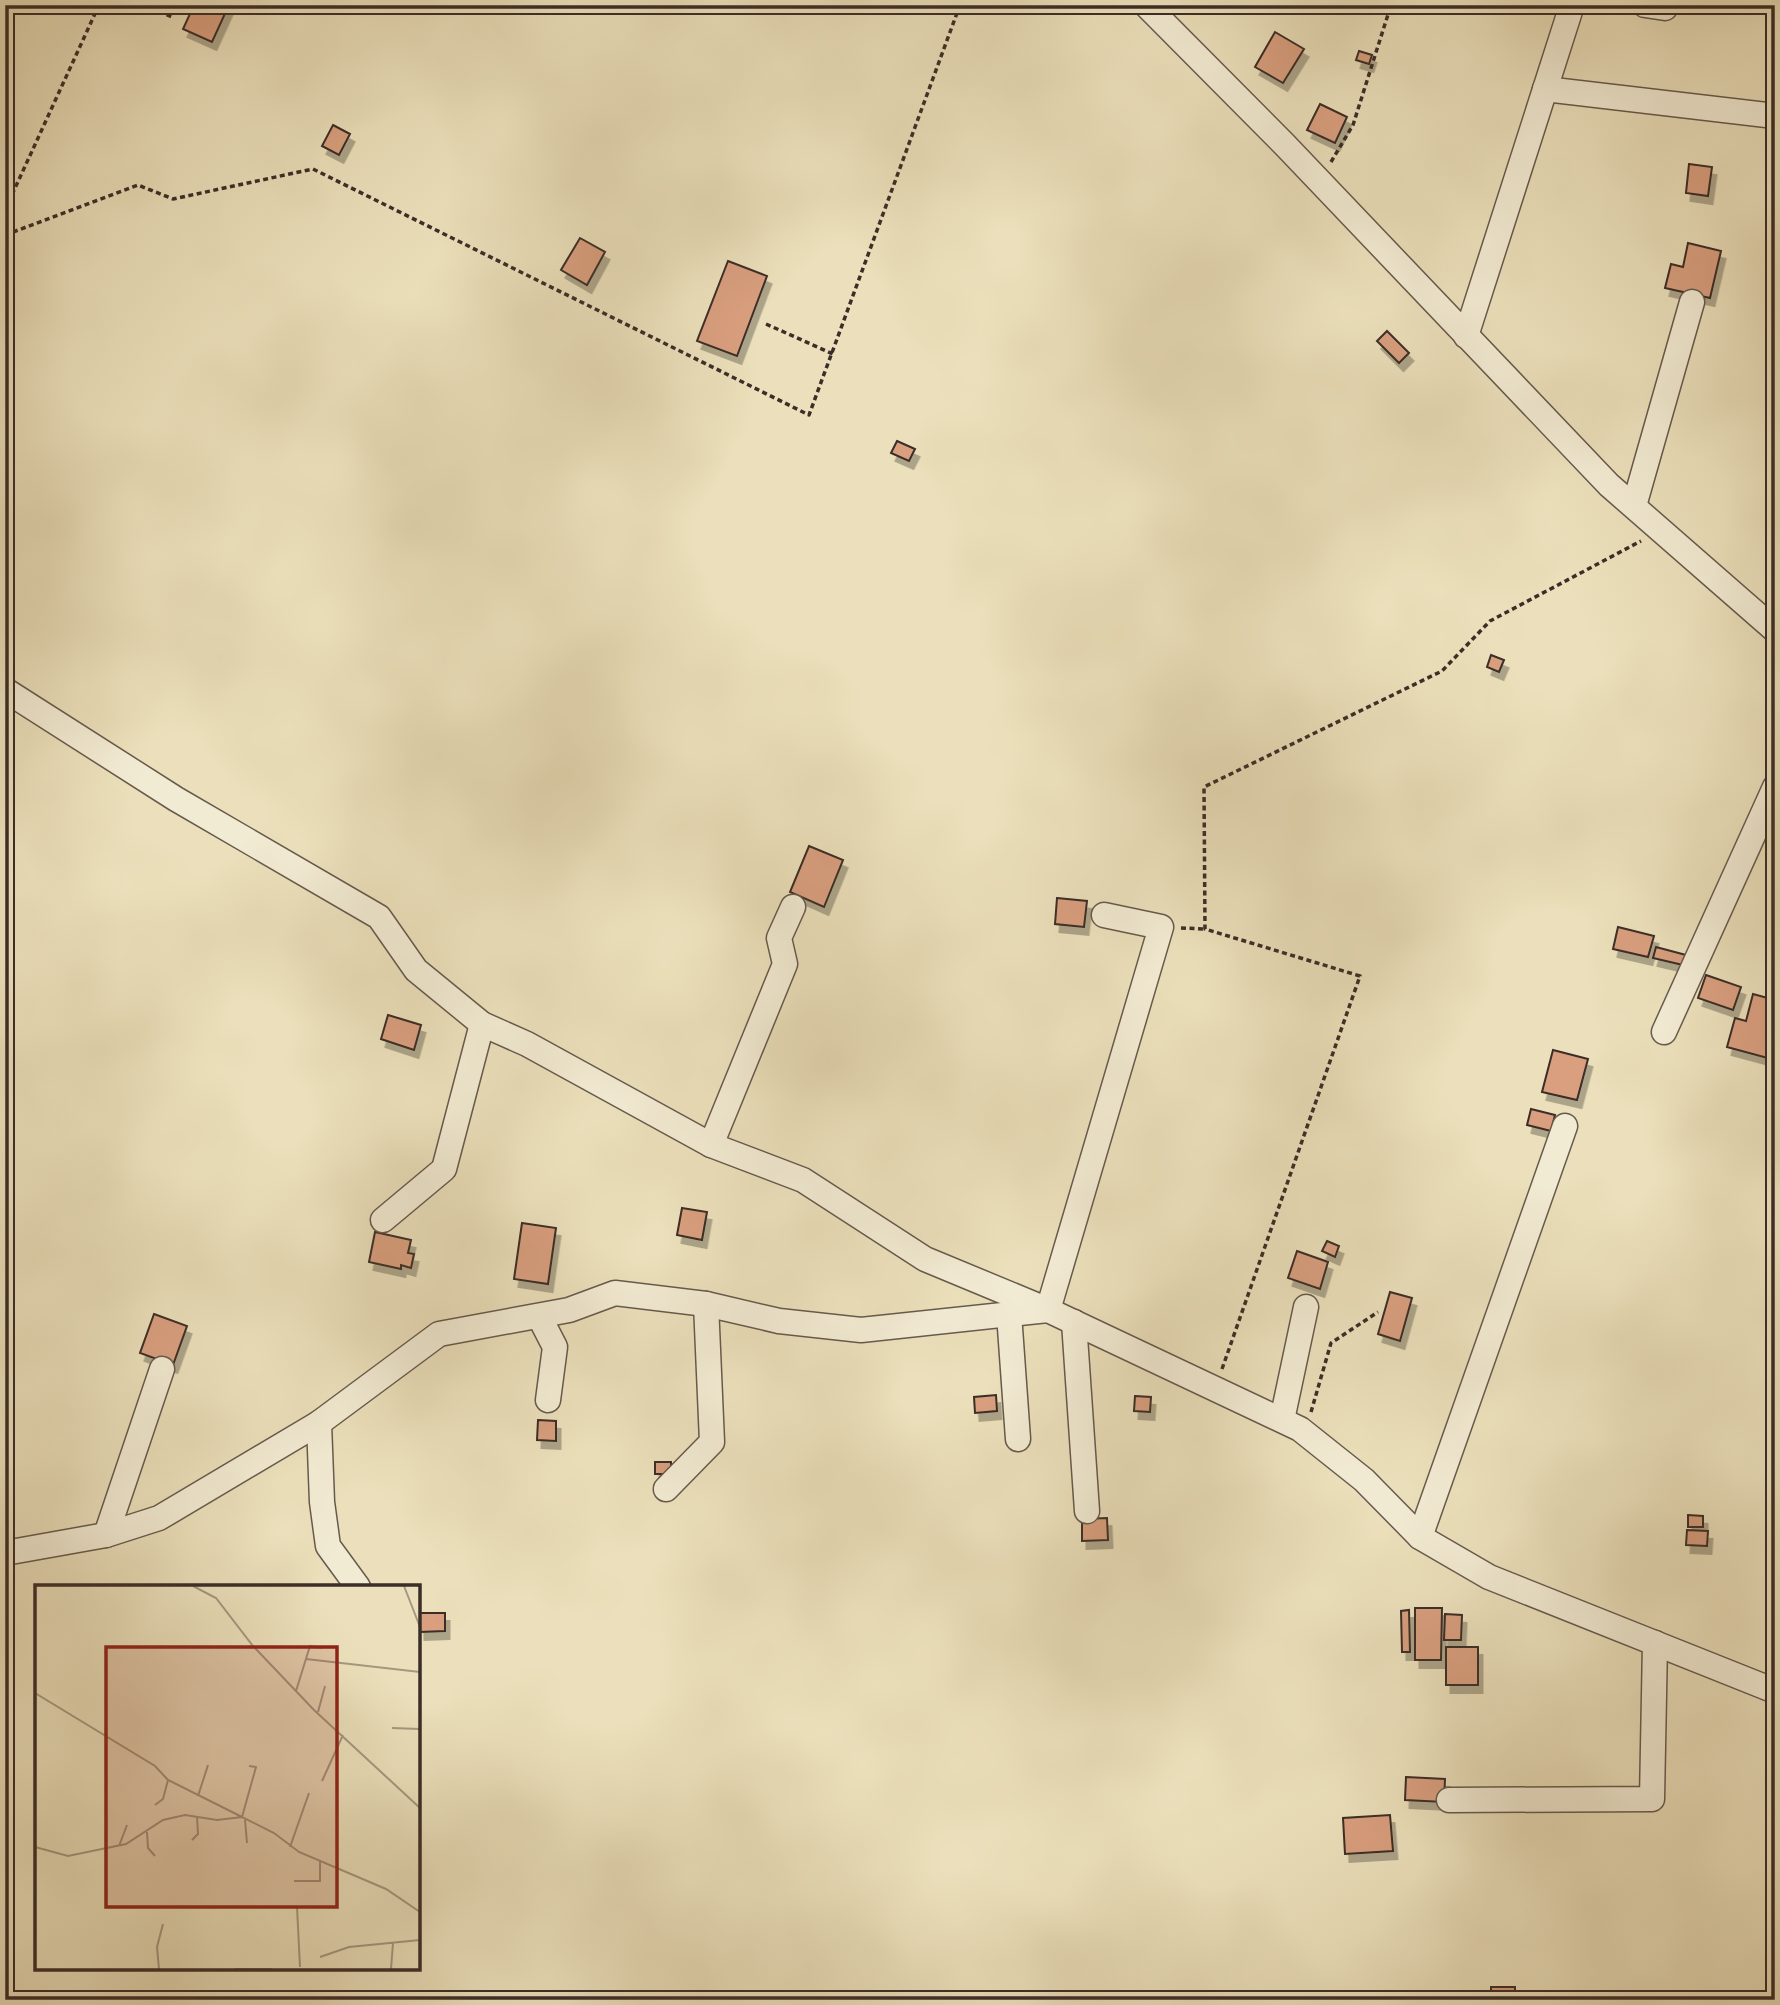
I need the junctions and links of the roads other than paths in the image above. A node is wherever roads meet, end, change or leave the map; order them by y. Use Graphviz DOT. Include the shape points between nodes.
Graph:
graph roads {
  1 [pos="1146,5"];
  2 [pos="1572,5"];
  3 [pos="1545,89"];
  4 [pos="1775,116"];
  5 [pos="1692,302"];
  6 [pos="1466,335"];
  7 [pos="1634,506"];
  8 [pos="1775,630"];
  9 [pos="5,690"];
  10 [pos="1775,787"];
  11 [pos="793,907"];
  12 [pos="1104,915"];
  13 [pos="482,1024"];
  14 [pos="1664,1032"];
  15 [pos="1565,1126"];
  16 [pos="711,1145"];
  17 [pos="383,1220"];
  18 [pos="706,1304"];
  19 [pos="1306,1307"];
  20 [pos="1048,1310"];
  21 [pos="1009,1314"];
  22 [pos="539,1316"];
  23 [pos="1074,1322"];
  24 [pos="162,1369"];
  25 [pos="548,1400"];
  26 [pos="1282,1420"];
  27 [pos="319,1423"];
  28 [pos="1018,1439"];
  29 [pos="666,1489"];
  30 [pos="1087,1511"];
  31 [pos="106,1535"];
  32 [pos="1420,1537"];
  33 [pos="5,1553"];
  34 [pos="357,1585"];
  35 [pos="1655,1643"];
  36 [pos="1775,1692"];
  37 [pos="1449,1800"];
  1 -- 6 [label="street"];
  2 -- 3 [label="street"];
  3 -- 4 [label="street"];
  3 -- 6 [label="street"];
  5 -- 7 [label="street"];
  6 -- 7 [label="street"];
  7 -- 8 [label="street"];
  9 -- 13 [label="street" via="176,799 379,917 416,970"];
  10 -- 14 [label="street"];
  11 -- 16 [label="street" via="779,938 785,964"];
  12 -- 20 [label="street" via="1161,927"];
  13 -- 16 [label="street"];
  13 -- 17 [label="street" via="444,1169"];
  15 -- 32 [label="street"];
  16 -- 20 [label="street" via="803,1180 925,1259"];
  18 -- 21 [label="street" via="779,1321 861,1330"];
  18 -- 22 [label="street" via="615,1293"];
  18 -- 29 [label="street" via="712,1442"];
  19 -- 26 [label="street"];
  20 -- 21 [label="street"];
  20 -- 23 [label="street"];
  21 -- 28 [label="street"];
  22 -- 25 [label="street" via="555,1347"];
  22 -- 27 [label="street" via="439,1334"];
  23 -- 26 [label="street"];
  23 -- 30 [label="street"];
  24 -- 31 [label="street"];
  26 -- 32 [label="street" via="1364,1480"];
  27 -- 31 [label="street" via="159,1518"];
  27 -- 34 [label="street" via="328,1546"];
  31 -- 33 [label="street"];
  32 -- 35 [label="street" via="1489,1577"];
  35 -- 36 [label="street"];
  35 -- 37 [label="street" via="1652,1800"];
}
